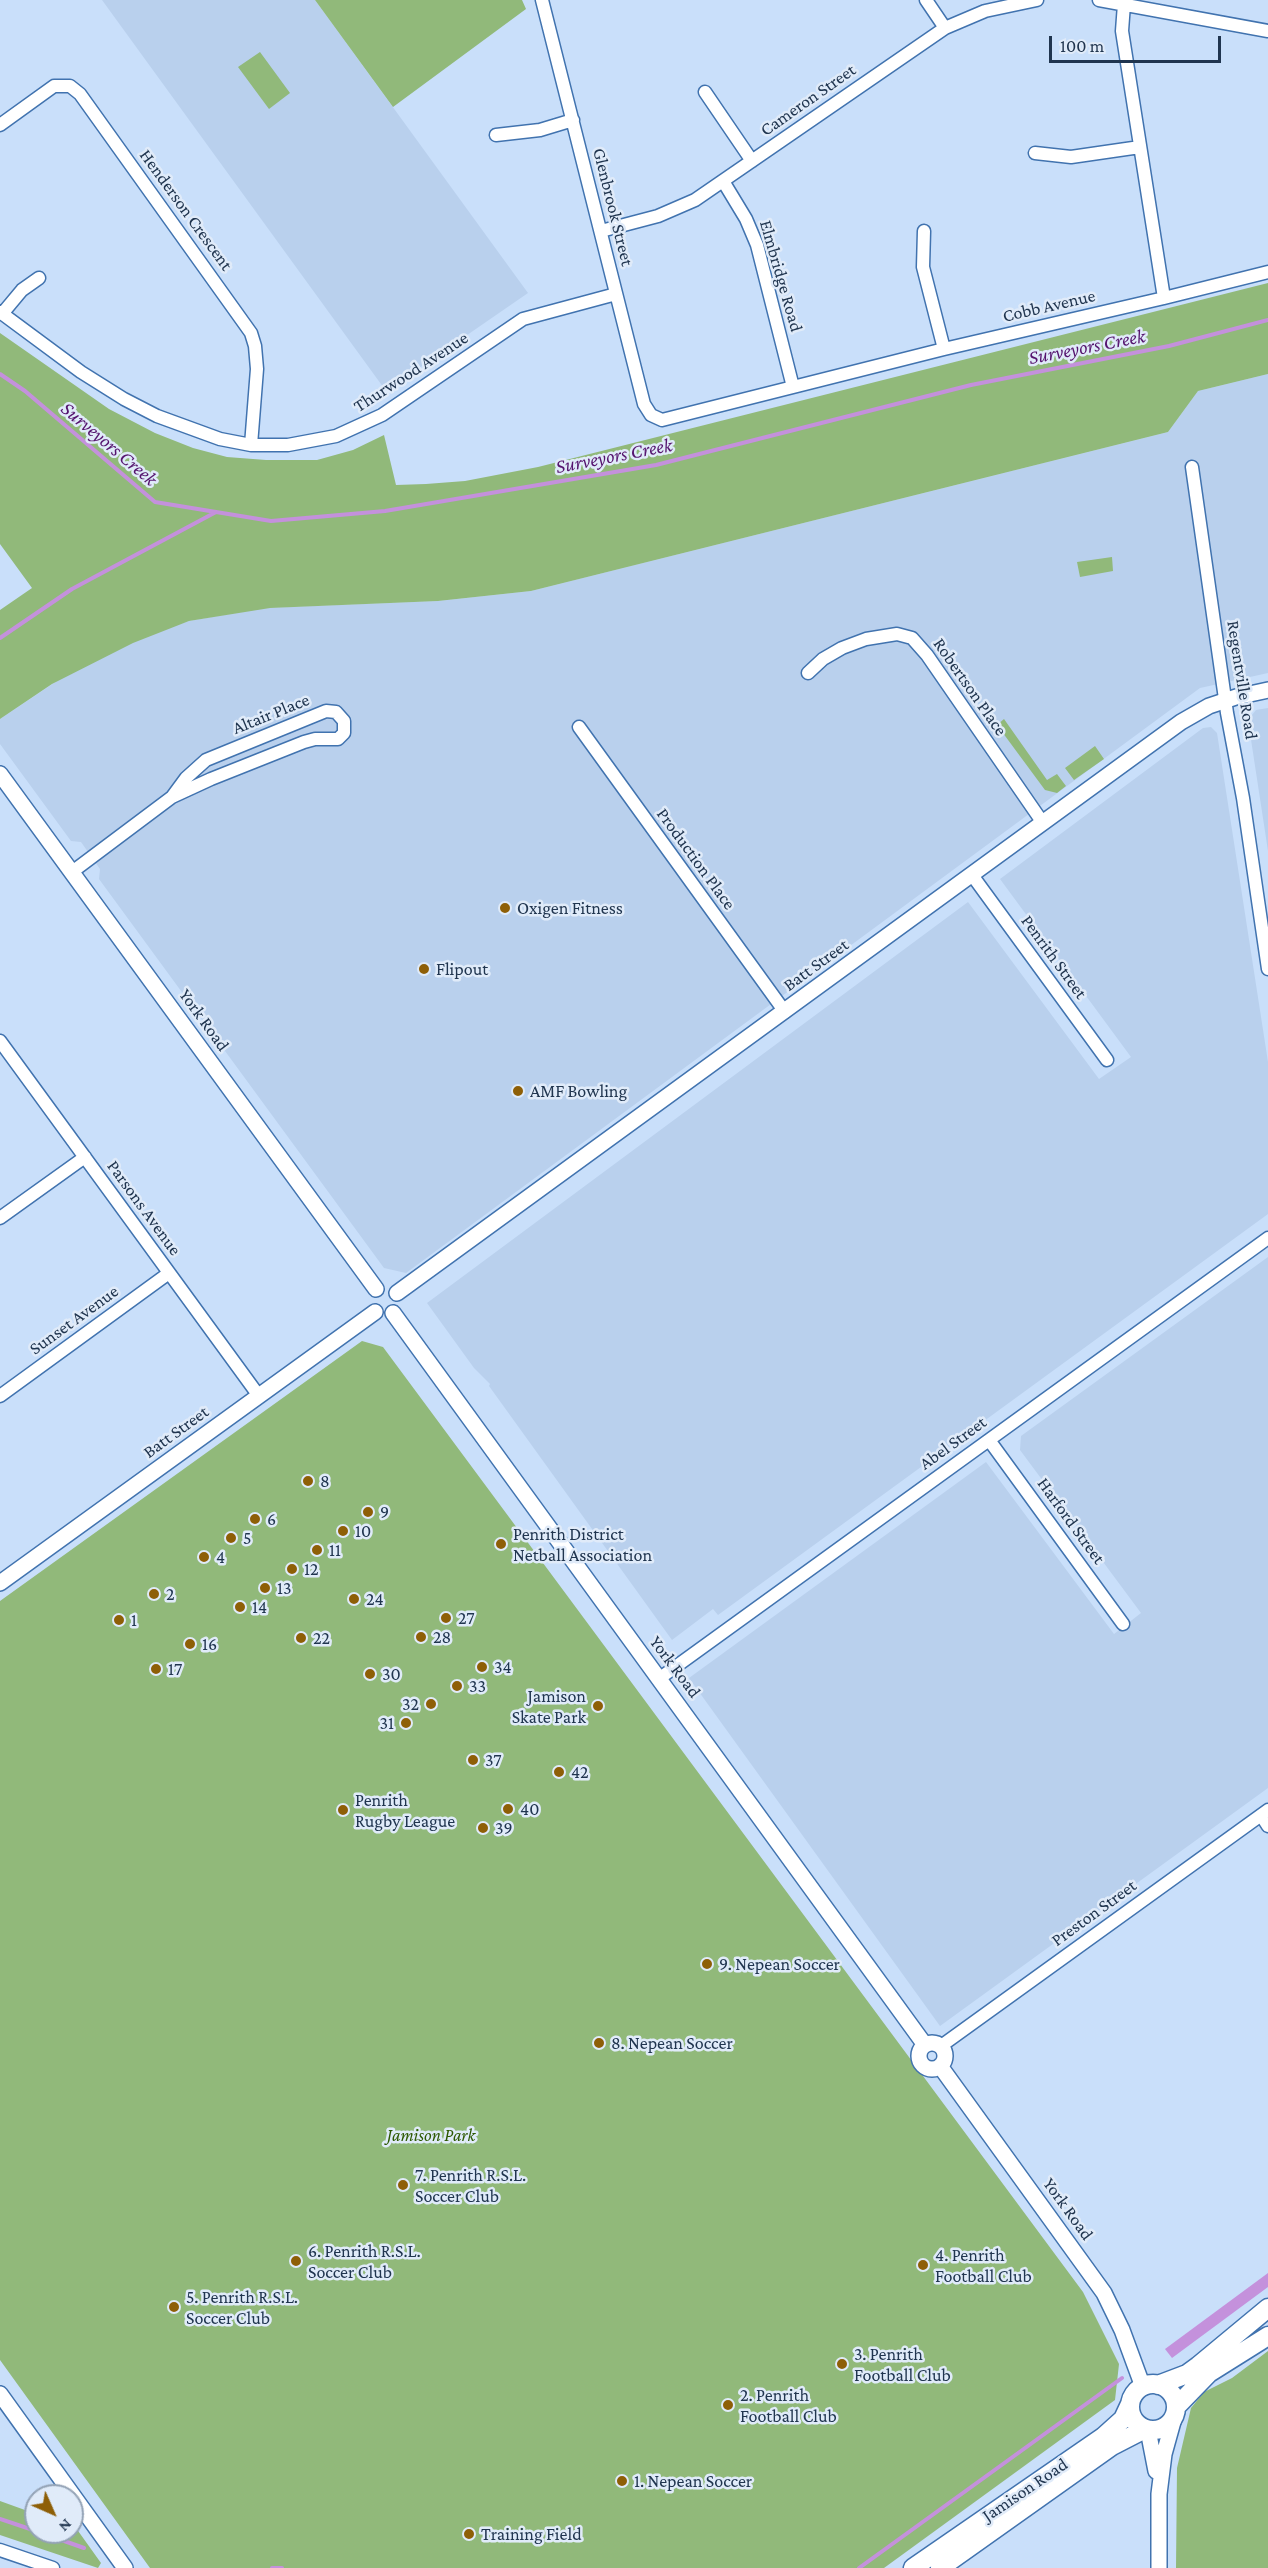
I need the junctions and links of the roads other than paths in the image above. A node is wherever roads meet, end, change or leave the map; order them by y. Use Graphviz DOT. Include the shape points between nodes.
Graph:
graph roads {
  1 [pos="542,0"];
  2 [pos="926,0"];
  3 [pos="1037,0"];
  4 [pos="1099,0"];
  5 [pos="1124,4"];
  6 [pos="945,28"];
  7 [pos="1268,31"];
  8 [pos="705,92"];
  9 [pos="573,120"];
  10 [pos="0,125"];
  11 [pos="496,135"];
  12 [pos="1140,147"];
  13 [pos="1035,153"];
  14 [pos="752,161"];
  15 [pos="723,181"];
  16 [pos="601,231"];
  17 [pos="924,231"];
  18 [pos="1268,272"];
  19 [pos="39,278"];
  20 [pos="616,294"];
  21 [pos="1164,298"];
  22 [pos="1,313"];
  23 [pos="944,349"];
  24 [pos="794,387"];
  25 [pos="656,418"];
  26 [pos="251,445"];
  27 [pos="1192,466"];
  28 [pos="808,673"];
  29 [pos="1268,690"];
  30 [pos="1226,700"];
  31 [pos="579,727"];
  32 [pos="0,774"];
  33 [pos="172,797"];
  34 [pos="1043,823"];
  35 [pos="72,872"];
  36 [pos="972,875"];
  37 [pos="1268,969"];
  38 [pos="785,1012"];
  39 [pos="0,1041"];
  40 [pos="1107,1060"];
  41 [pos="85,1157"];
  42 [pos="0,1218"];
  43 [pos="1268,1238"];
  44 [pos="170,1273"];
  45 [pos="376,1289"];
  46 [pos="397,1293"];
  47 [pos="375,1311"];
  48 [pos="393,1313"];
  49 [pos="0,1396"];
  50 [pos="259,1396"];
  51 [pos="989,1440"];
  52 [pos="0,1583"];
  53 [pos="1124,1624"];
  54 [pos="660,1678"];
  55 [pos="1265,1817"];
  56 [pos="933,2045"];
  57 [pos="940,2066"];
  58 [pos="1268,2308"];
  59 [pos="1268,2336"];
  60 [pos="1150,2386"];
  61 [pos="0,2394"];
  62 [pos="1130,2404"];
  63 [pos="1175,2412"];
  64 [pos="1147,2429"];
  65 [pos="1159,2494"];
  66 [pos="0,2550"];
  67 [pos="959,2562"];
  68 [pos="53,2568"];
  69 [pos="126,2568"];
  70 [pos="913,2568"];
  71 [pos="940,2568"];
  72 [pos="1159,2568"];
  1 -- 9 [label="street, Glenbrook Street"];
  2 -- 6 [label="street"];
  3 -- 6 [label="street, Cameron Street" via="985,11"];
  4 -- 5 [label="street"];
  5 -- 7 [label="street"];
  5 -- 12 [label="street" via="1122,31"];
  6 -- 14 [label="street, Cameron Street"];
  8 -- 14 [label="street"];
  9 -- 11 [label="street"];
  9 -- 16 [label="street, Glenbrook Street"];
  10 -- 26 [label="street, Henderson Crescent" via="54,86 70,86 80,94 251,333 258,369"];
  12 -- 13 [label="street" via="1071,158"];
  12 -- 21 [label="street"];
  14 -- 15 [label="street, Cameron Street"];
  15 -- 16 [label="street, Cameron Street" via="677,209"];
  15 -- 24 [label="street, Elmbridge Road" via="757,245"];
  16 -- 20 [label="street, Glenbrook Street"];
  17 -- 23 [label="street" via="923,267"];
  18 -- 21 [label="street, Cobb Avenue"];
  19 -- 22 [label="street"];
  20 -- 25 [label="street, Glenbrook Street" via="644,404"];
  20 -- 26 [label="street, Thurwood Avenue" via="524,319 382,415 347,432 305,444"];
  21 -- 23 [label="street, Cobb Avenue"];
  22 -- 26 [label="street, Thurwood Avenue" via="124,399 208,436"];
  23 -- 24 [label="street, Cobb Avenue"];
  24 -- 25 [label="street, Cobb Avenue" via="667,419"];
  27 -- 30 [label="street, Regentville Road"];
  28 -- 34 [label="street, Robertson Place" via="823,659 866,639 897,634 912,638"];
  29 -- 30 [label="street, Batt Street"];
  30 -- 34 [label="street, Batt Street" via="1181,722"];
  30 -- 37 [label="street, Regentville Road"];
  31 -- 38 [label="street, Production Place"];
  32 -- 35 [label="street, York Road"];
  33 -- 33 [label="street, Altair Place" via="206,760 326,711 336,712 344,721 344,733 338,740 304,742"];
  33 -- 35 [label="street, Altair Place"];
  34 -- 36 [label="street, Batt Street"];
  35 -- 45 [label="street, York Road"];
  36 -- 38 [label="street, Batt Street"];
  36 -- 40 [label="street, Penrith Street"];
  38 -- 46 [label="street, Batt Street"];
  39 -- 41 [label="street, Parsons Avenue"];
  41 -- 42 [label="street"];
  41 -- 44 [label="street, Parsons Avenue"];
  43 -- 51 [label="street, Abel Street"];
  44 -- 49 [label="street, Sunset Avenue"];
  44 -- 50 [label="street, Parsons Avenue"];
  45 -- 46 [label="street" via="389,1287"];
  45 -- 47 [label="street" via="370,1300"];
  46 -- 48 [label="street" via="399,1301"];
  47 -- 48 [label="street" via="383,1315"];
  47 -- 50 [label="street, Batt Street"];
  48 -- 54 [label="street, York Road"];
  50 -- 52 [label="street, Batt Street"];
  51 -- 53 [label="street, Harford Street"];
  51 -- 54 [label="street, Abel Street"];
  54 -- 56 [label="street, York Road"];
  55 -- 56 [label="street, Preston Street"];
  56 -- 57 [label="street" via="945,2054"];
  56 -- 57 [label="street, York Road" via="919,2054 923,2065 933,2069"];
  57 -- 60 [label="street, York Road" via="1104,2293"];
  58 -- 60 [label="main road" via="1187,2374"];
  59 -- 63 [label="main road" via="1209,2373"];
  60 -- 62 [label="main road" via="1137,2391"];
  60 -- 63 [label="main road" via="1172,2394"];
  61 -- 69 [label="street"];
  62 -- 64 [label="main road" via="1133,2419"];
  62 -- 70 [label="main road, Jamison Road" via="1123,2419 1102,2437"];
  63 -- 64 [label="main road" via="1162,2428"];
  63 -- 65 [label="street"];
  64 -- 65 [label="street"];
  64 -- 67 [label="main road, Jamison Road" via="1112,2446"];
  65 -- 72 [label="street"];
  66 -- 68 [label="street"];
  67 -- 71 [label="main road, Jamison Road"];
}
